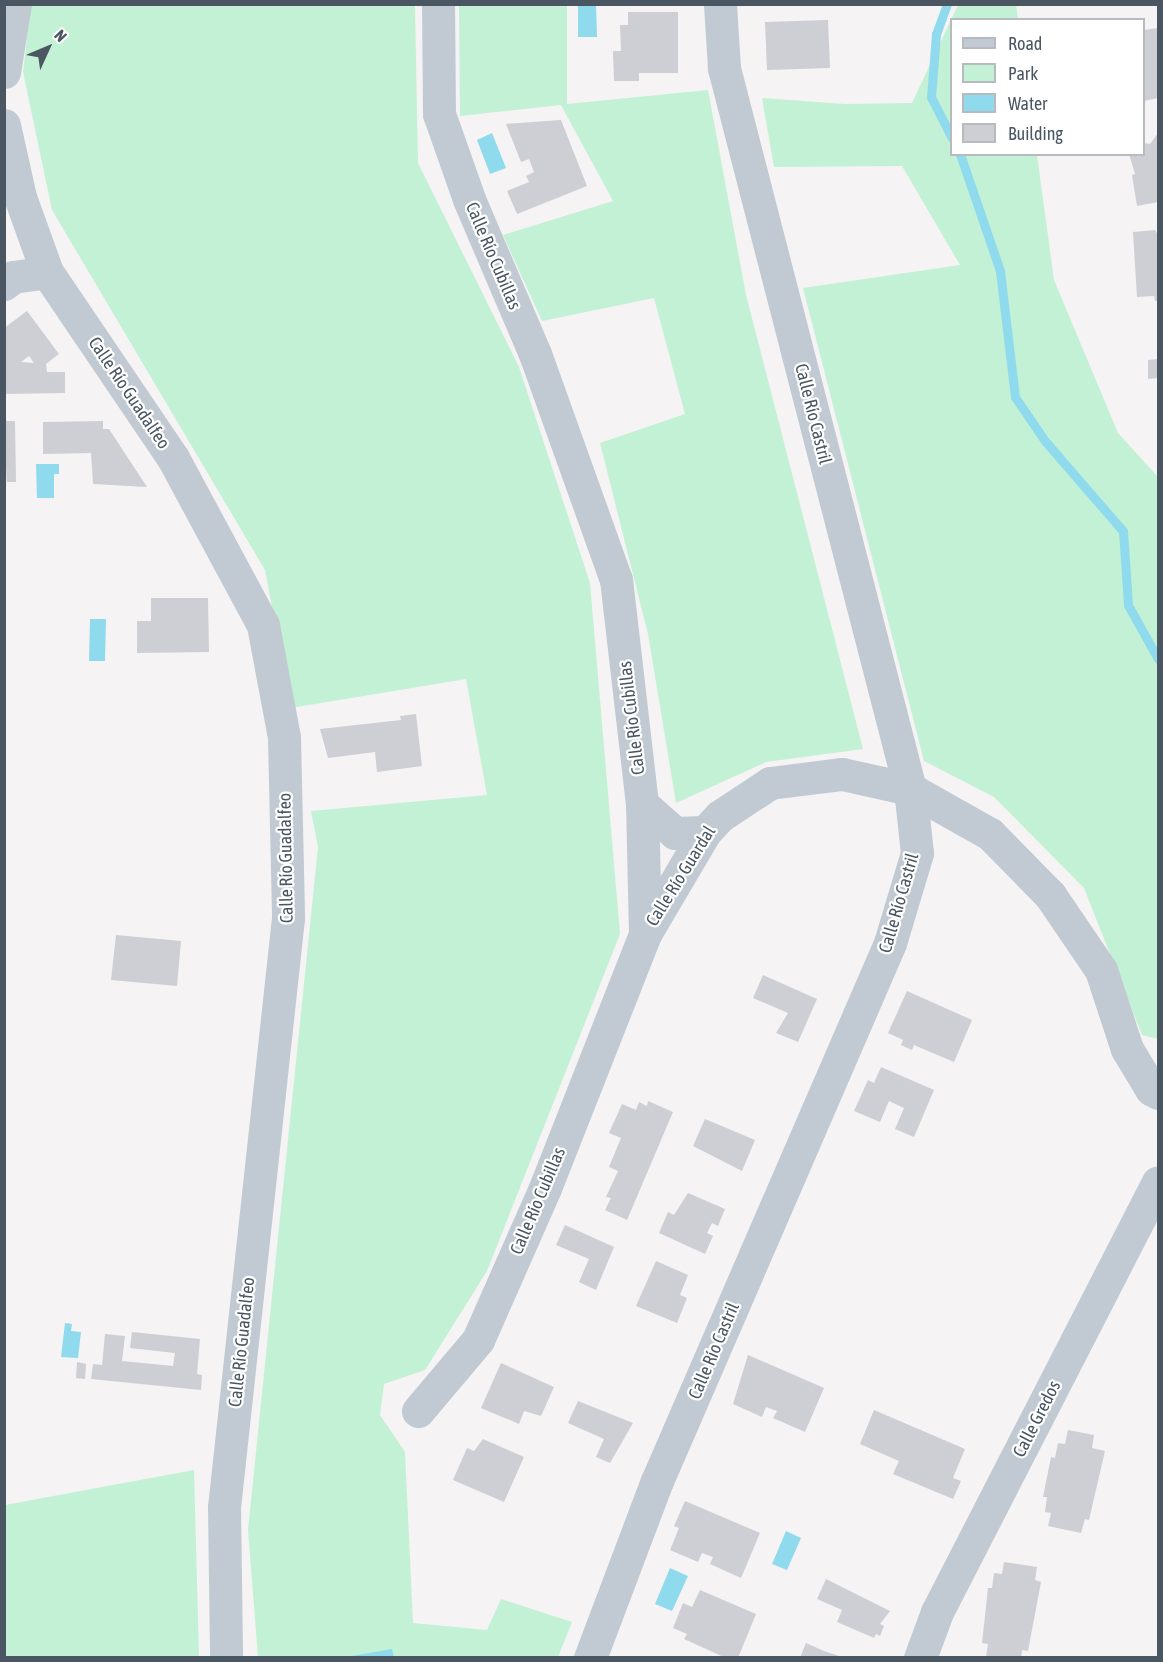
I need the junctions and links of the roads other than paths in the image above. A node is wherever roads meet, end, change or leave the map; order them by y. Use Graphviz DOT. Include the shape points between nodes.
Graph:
graph roads {
  1 [pos="15,4"];
  2 [pos="438,4"];
  3 [pos="720,4"];
  4 [pos="4,72"];
  5 [pos="4,125"];
  6 [pos="47,272"];
  7 [pos="4,284"];
  8 [pos="910,789"];
  9 [pos="642,804"];
  10 [pos="705,832"];
  11 [pos="645,934"];
  12 [pos="1158,1093"];
  13 [pos="1158,1182"];
  14 [pos="418,1411"];
  15 [pos="226,1658"];
  16 [pos="590,1658"];
  17 [pos="920,1658"];
  1 -- 4 [label="street"];
  2 -- 9 [label="street, Calle Río Cubillas" via="439,114 469,199 535,354 616,580"];
  3 -- 8 [label="street, Calle Río Castril" via="724,68"];
  5 -- 6 [label="street, Calle Río Guadalfeo" via="20,197"];
  6 -- 7 [label="street" via="14,277"];
  6 -- 15 [label="street, Calle Río Guadalfeo" via="173,458 263,625 284,737 288,918 224,1507"];
  8 -- 10 [label="street, Calle Río Guardal" via="842,774 770,783 720,816"];
  8 -- 12 [label="street, Calle Río Guardal" via="990,834 1050,895 1101,970 1127,1049 1151,1089"];
  8 -- 16 [label="street, Calle Río Castril" via="917,853 890,943 662,1470"];
  9 -- 10 [label="street" via="675,833"];
  9 -- 11 [label="street, Calle Río Cubillas"];
  10 -- 11 [label="street, Calle Río Guardal"];
  11 -- 14 [label="street, Calle Río Cubillas" via="545,1188 478,1340"];
  13 -- 17 [label="street, Calle Gredos" via="937,1612"];
}
